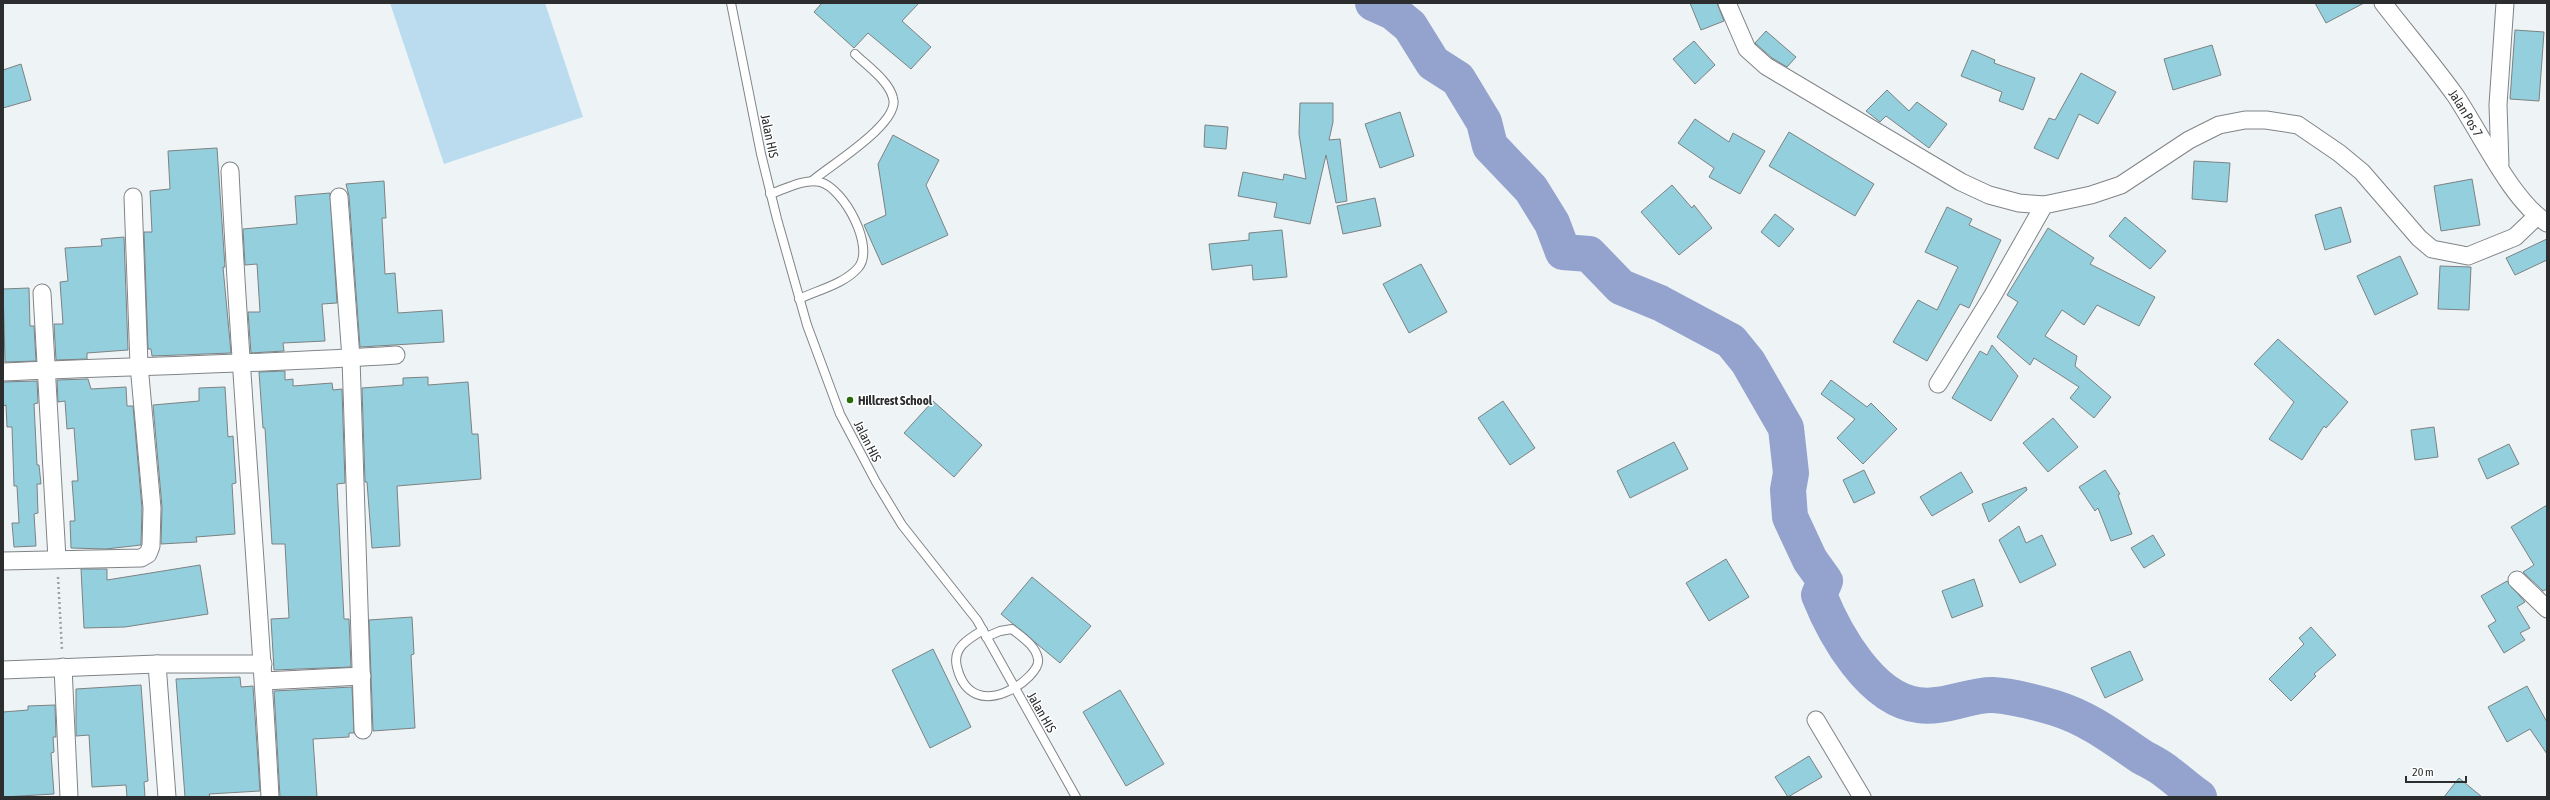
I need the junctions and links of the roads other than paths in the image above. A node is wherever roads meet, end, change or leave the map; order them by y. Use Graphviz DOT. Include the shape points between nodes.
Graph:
graph roads {
  1 [pos="731,3"];
  2 [pos="1727,3"];
  3 [pos="2383,3"];
  4 [pos="2505,3"];
  5 [pos="855,54"];
  6 [pos="2501,167"];
  7 [pos="230,171"];
  8 [pos="812,181"];
  9 [pos="770,194"];
  10 [pos="132,197"];
  11 [pos="339,197"];
  12 [pos="2044,205"];
  13 [pos="2542,220"];
  14 [pos="42,293"];
  15 [pos="799,298"];
  16 [pos="396,355"];
  17 [pos="351,358"];
  18 [pos="240,364"];
  19 [pos="139,365"];
  20 [pos="46,370"];
  21 [pos="3,372"];
  22 [pos="1938,384"];
  23 [pos="57,559"];
  24 [pos="3,561"];
  25 [pos="2517,580"];
  26 [pos="2547,609"];
  27 [pos="984,634"];
  28 [pos="157,664"];
  29 [pos="263,664"];
  30 [pos="63,667"];
  31 [pos="3,670"];
  32 [pos="362,676"];
  33 [pos="264,681"];
  34 [pos="1015,688"];
  35 [pos="1816,720"];
  36 [pos="363,730"];
  37 [pos="69,797"];
  38 [pos="167,797"];
  39 [pos="270,797"];
  40 [pos="1076,797"];
  41 [pos="1862,797"];
  1 -- 9 [label="lane, Jalan HIS"];
  2 -- 12 [label="street" via="1747,49 1766,66 1960,182 1989,195 2019,203"];
  3 -- 6 [label="street, Jalan Pos 7" via="2454,95"];
  4 -- 6 [label="street" via="2498,105"];
  5 -- 8 [label="lane" via="885,84 894,98 893,110 882,126"];
  6 -- 13 [label="street, Jalan Pos 7" via="2512,187"];
  7 -- 18 [label="street"];
  8 -- 9 [label="lane"];
  8 -- 15 [label="lane" via="830,186 849,209 857,225 863,259 852,274"];
  9 -- 15 [label="lane, Jalan HIS"];
  10 -- 19 [label="street"];
  11 -- 17 [label="street"];
  12 -- 13 [label="street" via="2091,195 2121,185 2189,140 2219,125 2245,120 2266,120 2298,125 2339,153 2362,172 2419,238 2432,249 2468,256 2515,237"];
  12 -- 22 [label="street"];
  14 -- 20 [label="street"];
  15 -- 27 [label="lane, Jalan HIS" via="840,414 876,482 902,525"];
  16 -- 17 [label="street"];
  17 -- 18 [label="street"];
  17 -- 32 [label="street"];
  18 -- 19 [label="street"];
  18 -- 29 [label="street"];
  19 -- 20 [label="street"];
  19 -- 23 [label="street" via="152,508 151,546 148,554 141,558"];
  20 -- 21 [label="street"];
  20 -- 23 [label="street"];
  23 -- 24 [label="street"];
  25 -- 26 [label="street"];
  27 -- 34 [label="lane, Jalan HIS"];
  27 -- 34 [label="lane" via="1012,629 1035,650 1039,660 1037,667"];
  27 -- 34 [label="lane" via="960,647 955,659 963,679 977,695 984,697 1000,695"];
  28 -- 29 [label="street"];
  28 -- 30 [label="street"];
  28 -- 38 [label="street"];
  29 -- 33 [label="street"];
  30 -- 31 [label="street"];
  30 -- 37 [label="street"];
  32 -- 33 [label="street"];
  32 -- 36 [label="street"];
  33 -- 39 [label="street"];
  34 -- 40 [label="lane, Jalan HIS"];
  35 -- 41 [label="street"];
}
